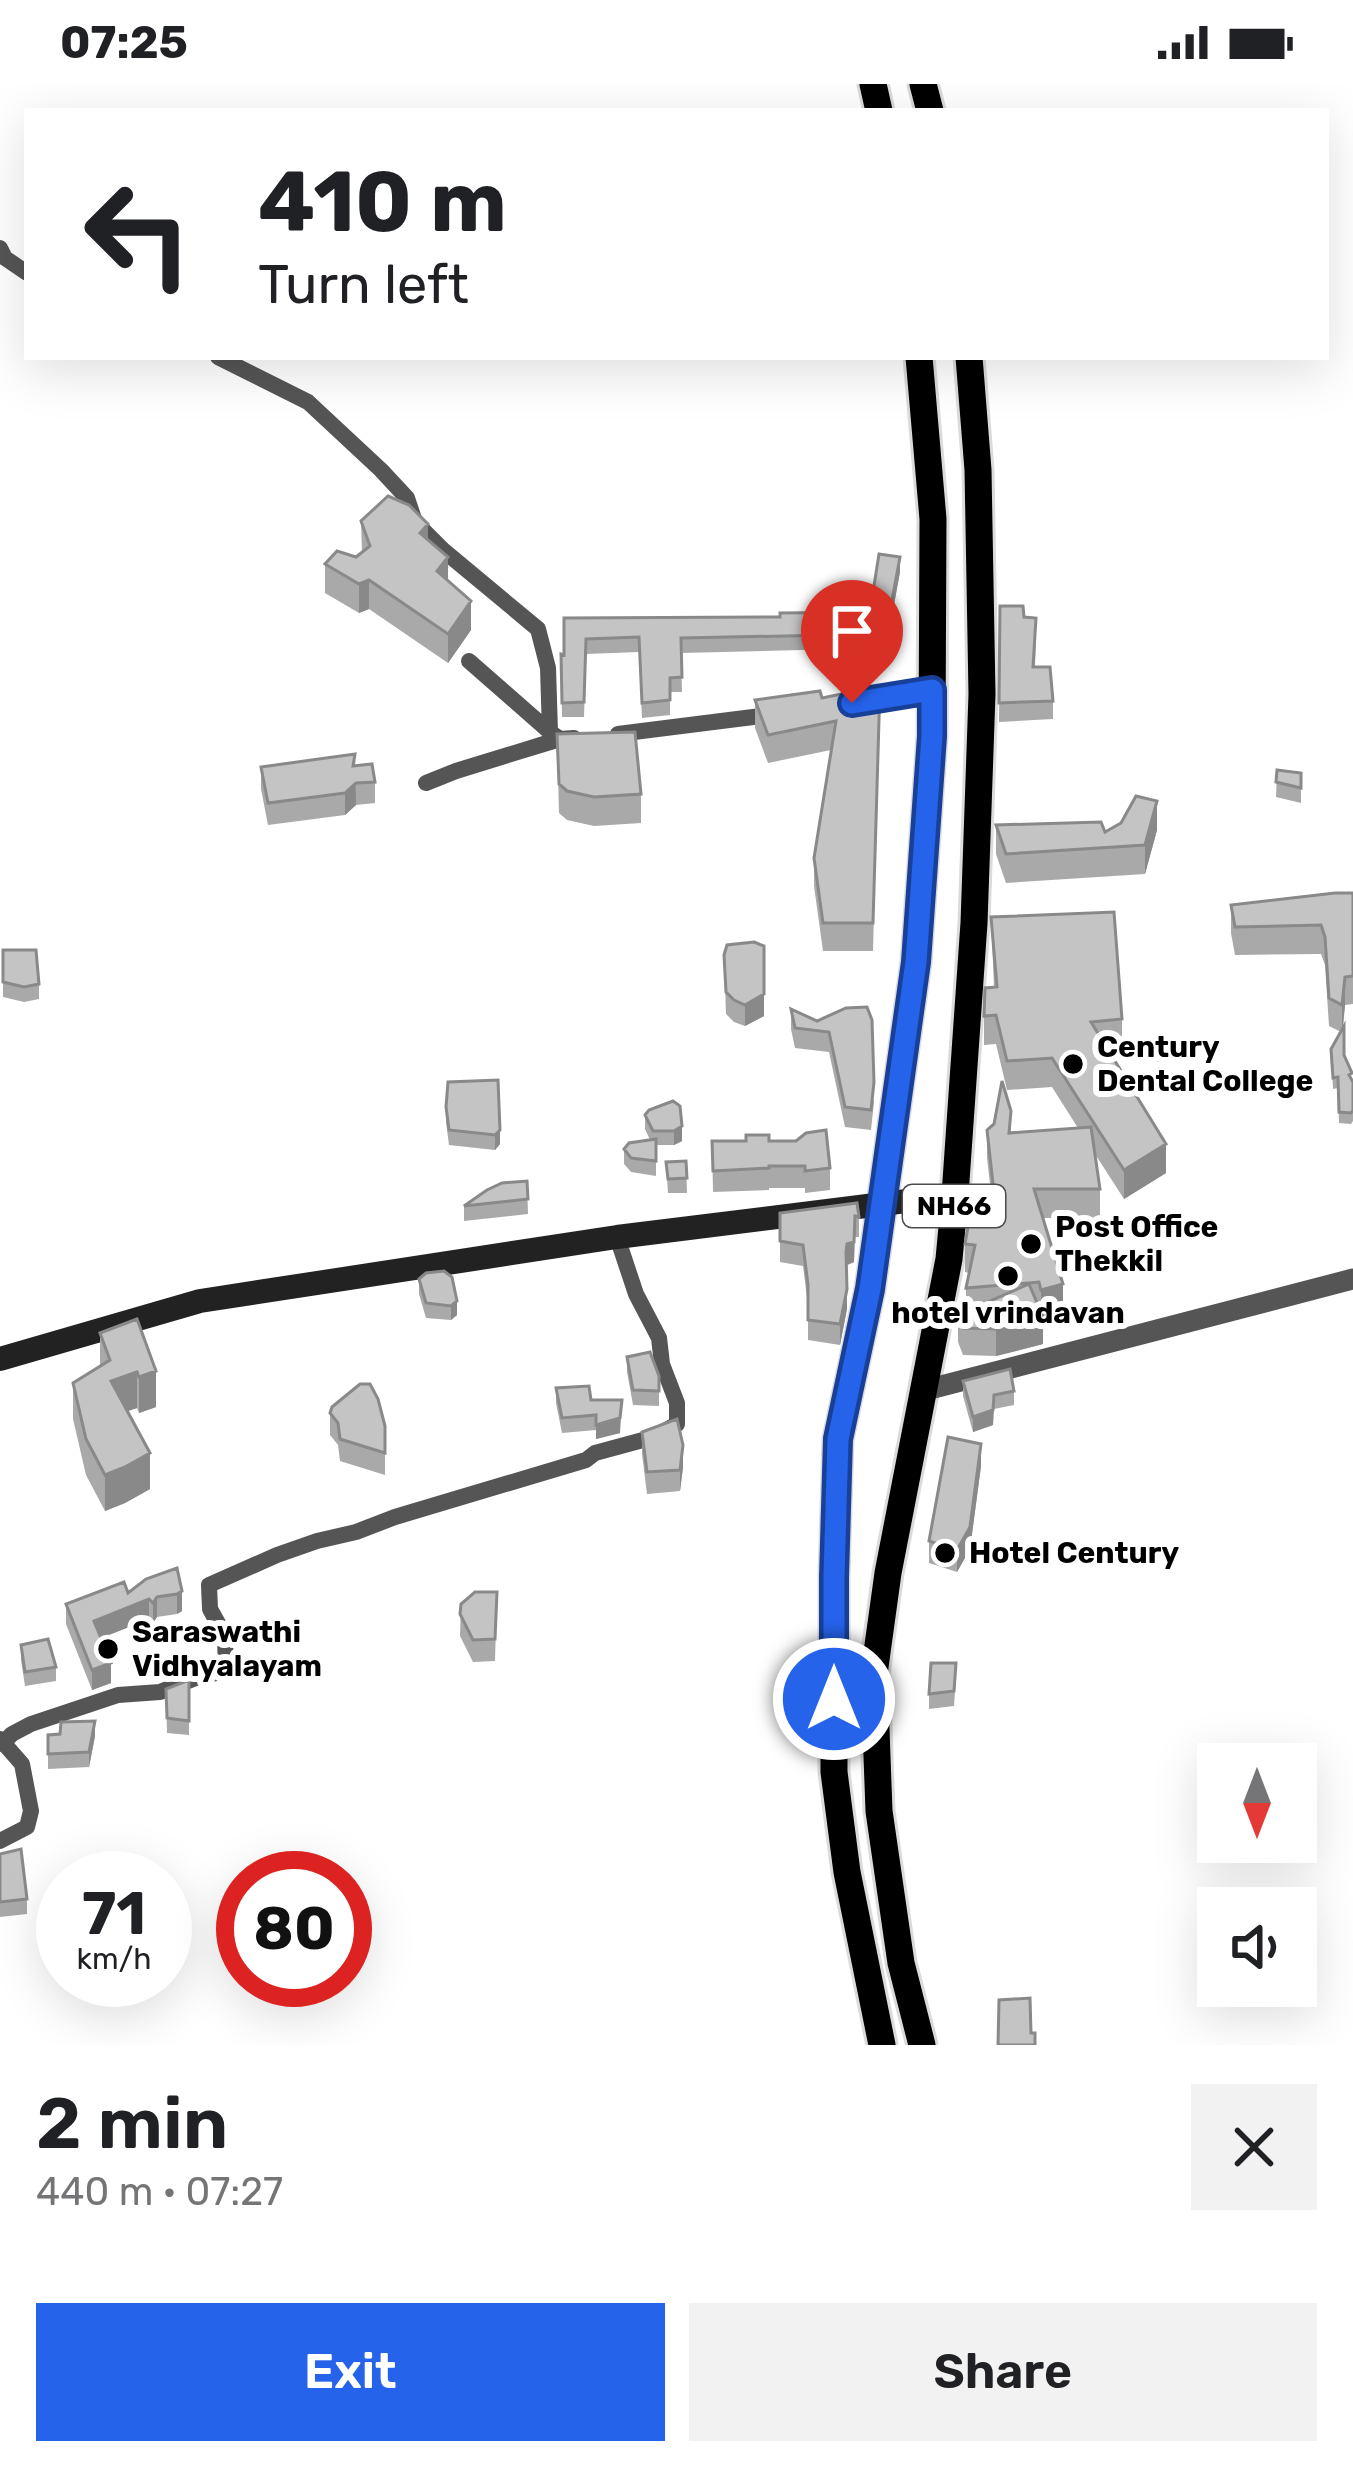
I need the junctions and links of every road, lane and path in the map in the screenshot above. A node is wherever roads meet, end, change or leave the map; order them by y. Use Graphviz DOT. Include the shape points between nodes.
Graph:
graph roads {
  1 [pos="0,248"];
  2 [pos="24,271"];
  3 [pos="224,360"];
  4 [pos="920,360"];
  5 [pos="969,360"];
  6 [pos="469,661"];
  7 [pos="932,690"];
  8 [pos="852,703"];
  9 [pos="790,712"];
  10 [pos="555,735"];
  11 [pos="426,784"];
  12 [pos="956,1195"];
  13 [pos="881,1204"];
  14 [pos="617,1237"];
  15 [pos="1353,1279"];
  16 [pos="0,1359"];
  17 [pos="922,1391"];
  18 [pos="1,1742"];
  19 [pos="0,1841"];
  20 [pos="882,2045"];
  21 [pos="922,2045"];
  1 -- 2 [label="street"];
  3 -- 10 [label="street" via="308,402 407,498 415,522 442,550 538,629"];
  4 -- 7 [label="highway, NH66" via="933,519"];
  5 -- 12 [label="highway, NH66" via="982,694"];
  6 -- 10 [label="street"];
  7 -- 8 [label="street"];
  7 -- 13 [label="highway, NH66" via="916,962"];
  9 -- 10 [label="street"];
  10 -- 11 [label="street"];
  12 -- 13 [label="main road"];
  12 -- 17 [label="highway, NH66"];
  13 -- 14 [label="main road"];
  13 -- 20 [label="highway, NH66" via="838,1439 834,1772"];
  14 -- 16 [label="main road" via="200,1300"];
  14 -- 18 [label="street" via="659,1338 677,1424 586,1460 296,1548 209,1585 226,1671 160,1692 118,1695"];
  15 -- 17 [label="street"];
  17 -- 21 [label="highway, NH66" via="874,1674 879,1811"];
  18 -- 19 [label="street" via="22,1764 31,1811 27,1827"];
}
